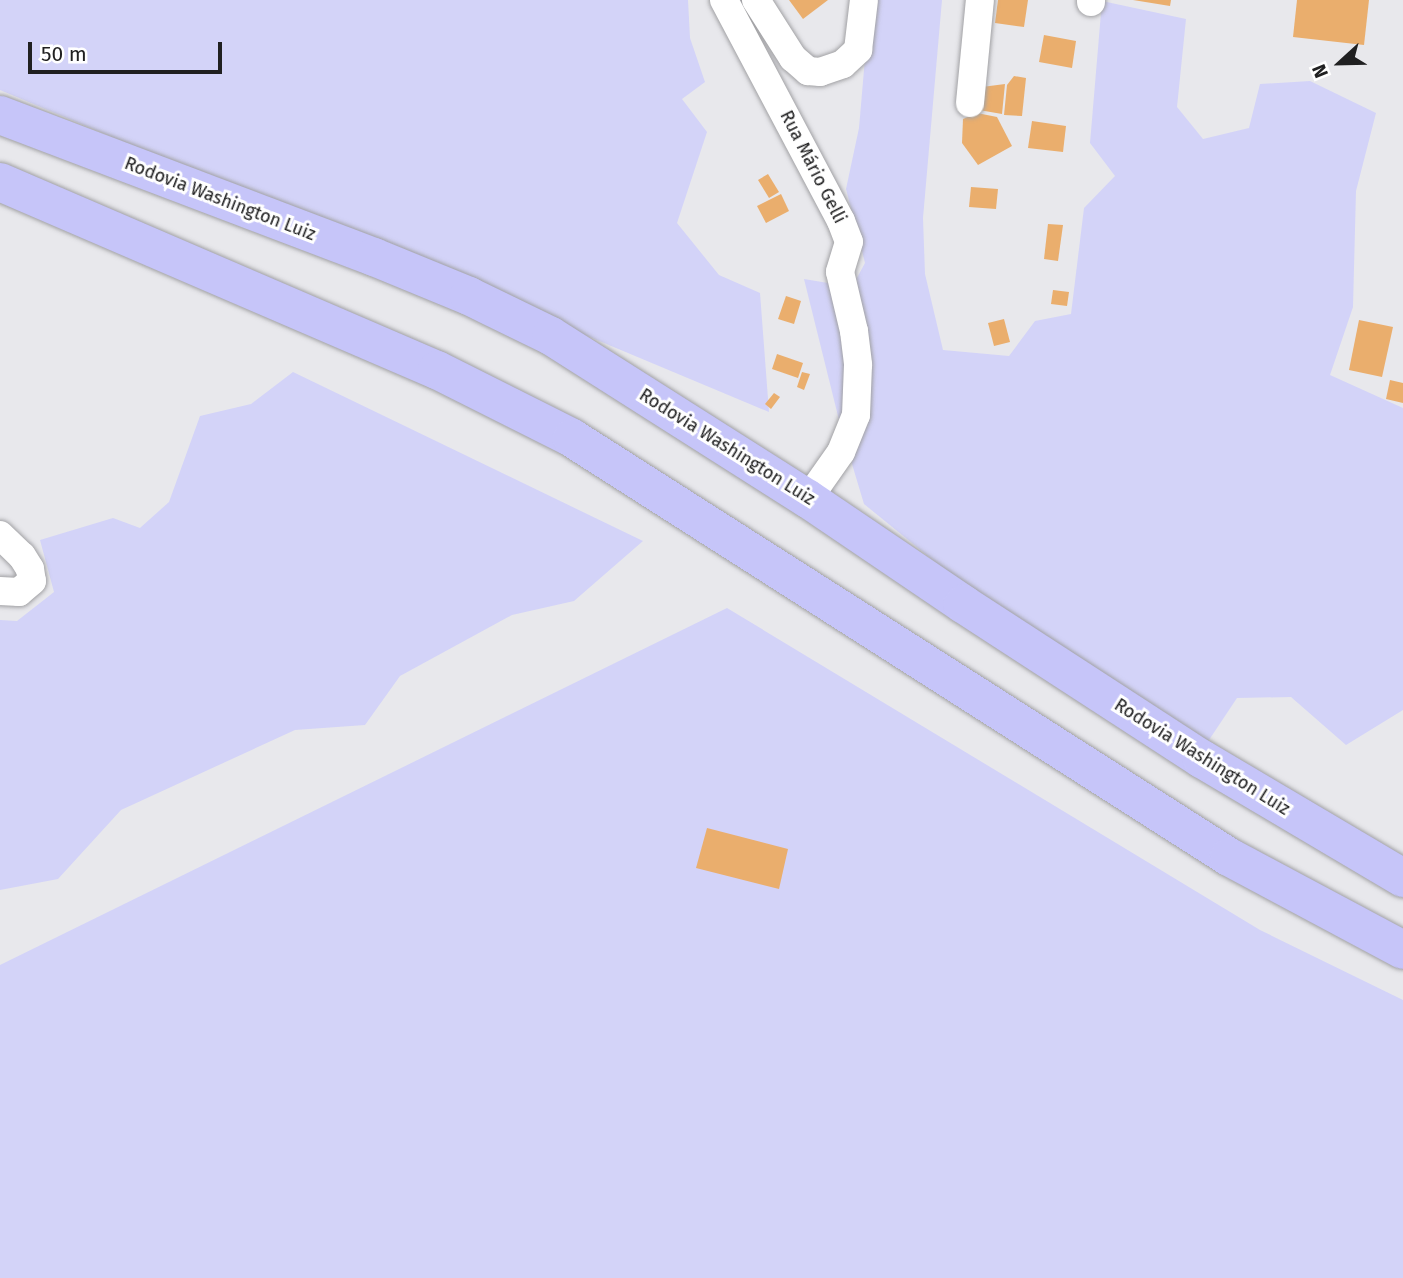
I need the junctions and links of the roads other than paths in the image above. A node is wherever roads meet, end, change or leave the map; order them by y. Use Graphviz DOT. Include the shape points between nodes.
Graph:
graph roads {
  1 [pos="756,0"];
  2 [pos="864,0"];
  3 [pos="980,0"];
  4 [pos="725,1"];
  5 [pos="970,103"];
  6 [pos="0,116"];
  7 [pos="0,182"];
  8 [pos="808,499"];
  9 [pos="0,535"];
  10 [pos="0,591"];
  11 [pos="1403,878"];
  12 [pos="1403,950"];
  1 -- 2 [label="street" via="793,58 808,71 820,72 843,64 858,50"];
  3 -- 5 [label="street"];
  4 -- 8 [label="street, Rua Mário Gelli" via="849,242 840,272 858,366 856,415 841,452"];
  6 -- 8 [label="highway, Rodovia Washington Luiz" via="469,296 551,336"];
  7 -- 12 [label="highway" via="424,364 572,438 1229,857"];
  8 -- 11 [label="highway, Rodovia Washington Luiz" via="1202,759"];
  9 -- 10 [label="street" via="22,556 32,581 19,592"];
}
